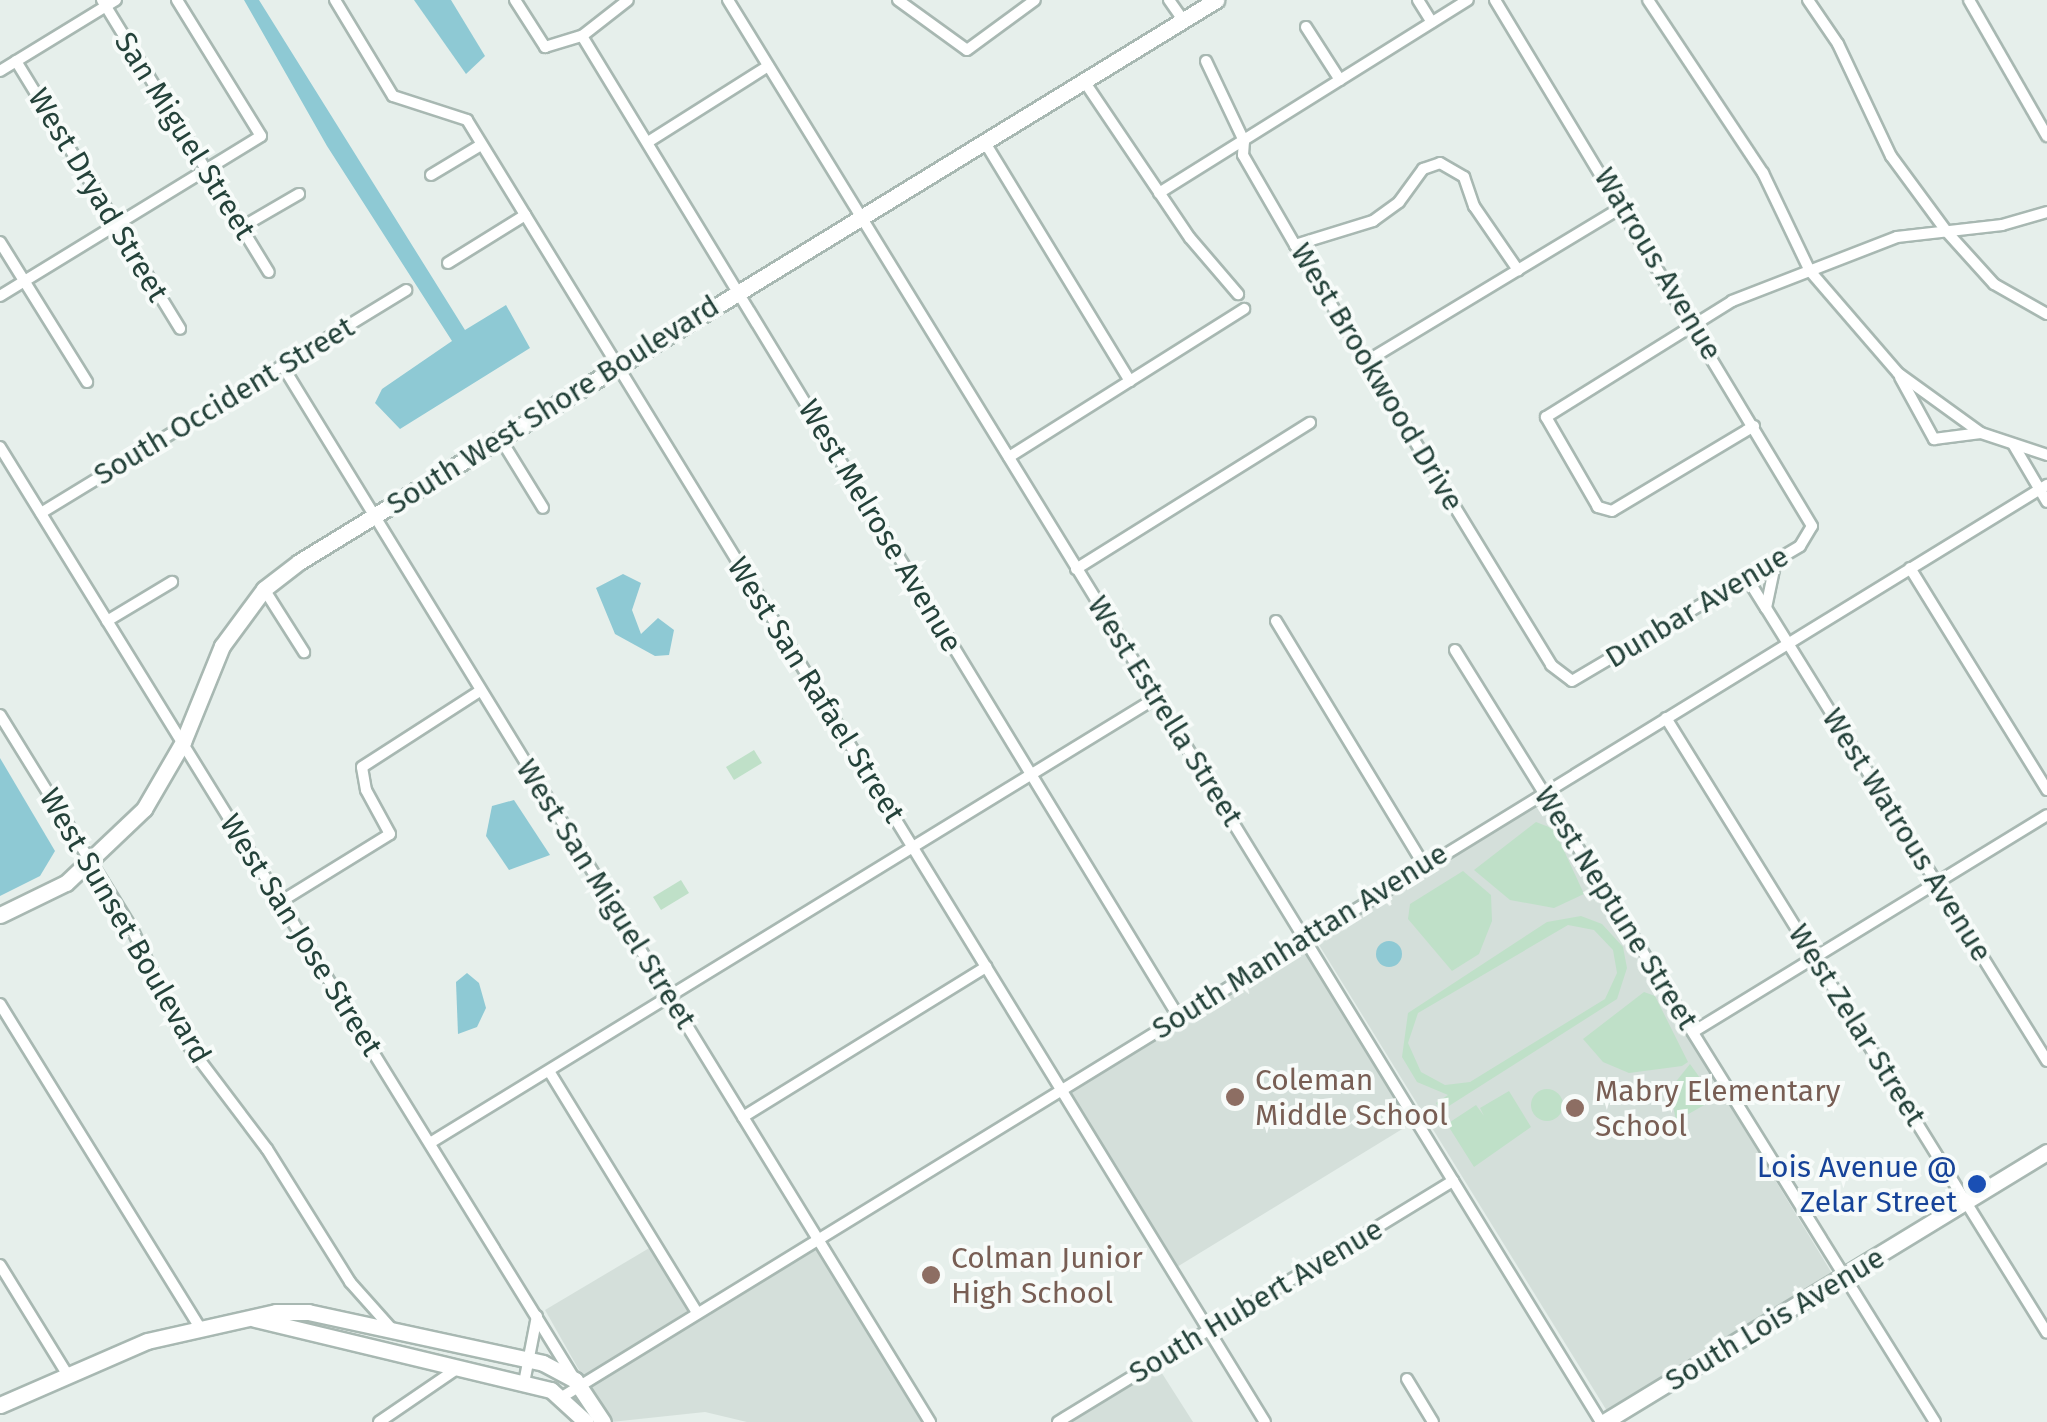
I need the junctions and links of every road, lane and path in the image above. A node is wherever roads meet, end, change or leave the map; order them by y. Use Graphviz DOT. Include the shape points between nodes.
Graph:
graph roads {
  1 [pos="177,0"];
  2 [pos="334,0"];
  3 [pos="516,0"];
  4 [pos="628,0"];
  5 [pos="728,0"];
  6 [pos="898,0"];
  7 [pos="1035,0"];
  8 [pos="1169,0"];
  9 [pos="1216,0"];
  10 [pos="1418,0"];
  11 [pos="1468,0"];
  12 [pos="1648,0"];
  13 [pos="1808,0"];
  14 [pos="1969,0"];
  15 [pos="108,2"];
  16 [pos="1497,2"];
  17 [pos="1183,20"];
  18 [pos="1432,22"];
  19 [pos="1306,27"];
  20 [pos="582,36"];
  21 [pos="1206,60"];
  22 [pos="16,62"];
  23 [pos="768,66"];
  24 [pos="0,71"];
  25 [pos="1340,80"];
  26 [pos="1084,81"];
  27 [pos="2047,136"];
  28 [pos="984,141"];
  29 [pos="1244,141"];
  30 [pos="648,142"];
  31 [pos="481,145"];
  32 [pos="206,170"];
  33 [pos="431,175"];
  34 [pos="299,194"];
  35 [pos="1159,194"];
  36 [pos="1624,206"];
  37 [pos="2047,212"];
  38 [pos="524,215"];
  39 [pos="861,216"];
  40 [pos="115,226"];
  41 [pos="242,228"];
  42 [pos="1947,232"];
  43 [pos="0,242"];
  44 [pos="1296,244"];
  45 [pos="448,263"];
  46 [pos="1518,270"];
  47 [pos="1810,271"];
  48 [pos="269,272"];
  49 [pos="24,281"];
  50 [pos="406,290"];
  51 [pos="740,290"];
  52 [pos="1238,294"];
  53 [pos="0,296"];
  54 [pos="1244,309"];
  55 [pos="2047,314"];
  56 [pos="1693,322"];
  57 [pos="180,330"];
  58 [pos="1367,361"];
  59 [pos="282,365"];
  60 [pos="617,365"];
  61 [pos="1898,373"];
  62 [pos="1130,381"];
  63 [pos="87,382"];
  64 [pos="1310,424"];
  65 [pos="1754,426"];
  66 [pos="1981,433"];
  67 [pos="500,438"];
  68 [pos="2012,444"];
  69 [pos="0,447"];
  70 [pos="2047,455"];
  71 [pos="1008,457"];
  72 [pos="2043,487"];
  73 [pos="2047,502"];
  74 [pos="543,508"];
  75 [pos="41,513"];
  76 [pos="374,516"];
  77 [pos="1812,526"];
  78 [pos="1776,560"];
  79 [pos="1910,568"];
  80 [pos="1076,569"];
  81 [pos="1747,578"];
  82 [pos="172,582"];
  83 [pos="264,589"];
  84 [pos="1766,608"];
  85 [pos="107,621"];
  86 [pos="1276,621"];
  87 [pos="1788,643"];
  88 [pos="1455,650"];
  89 [pos="304,652"];
  90 [pos="1572,681"];
  91 [pos="480,691"];
  92 [pos="1156,698"];
  93 [pos="0,716"];
  94 [pos="1666,718"];
  95 [pos="183,742"];
  96 [pos="1029,776"];
  97 [pos="2047,790"];
  98 [pos="1544,792"];
  99 [pos="2047,815"];
  100 [pos="912,847"];
  101 [pos="94,863"];
  102 [pos="1422,864"];
  103 [pos="1936,883"];
  104 [pos="280,902"];
  105 [pos="0,915"];
  106 [pos="1306,939"];
  107 [pos="1815,958"];
  108 [pos="986,968"];
  109 [pos="669,996"];
  110 [pos="0,1004"];
  111 [pos="1178,1016"];
  112 [pos="1693,1032"];
  113 [pos="2047,1061"];
  114 [pos="549,1070"];
  115 [pos="1061,1088"];
  116 [pos="743,1116"];
  117 [pos="430,1144"];
  118 [pos="2047,1152"];
  119 [pos="1454,1180"];
  120 [pos="1966,1202"];
  121 [pos="818,1237"];
  122 [pos="0,1265"];
  123 [pos="1846,1278"];
  124 [pos="696,1312"];
  125 [pos="537,1316"];
  126 [pos="251,1318"];
  127 [pos="199,1326"];
  128 [pos="391,1328"];
  129 [pos="1209,1329"];
  130 [pos="2047,1333"];
  131 [pos="386,1349"];
  132 [pos="530,1360"];
  133 [pos="459,1367"];
  134 [pos="70,1377"];
  135 [pos="1407,1379"];
  136 [pos="524,1382"];
  137 [pos="577,1382"];
  138 [pos="562,1397"];
  139 [pos="0,1405"];
  140 [pos="379,1422"];
  141 [pos="574,1422"];
  142 [pos="586,1422"];
  143 [pos="603,1422"];
  144 [pos="930,1422"];
  145 [pos="1058,1422"];
  146 [pos="1265,1422"];
  147 [pos="1433,1422"];
  148 [pos="1603,1422"];
  149 [pos="1935,1422"];
  1 -- 32 [label="street" via="261,136"];
  2 -- 31 [label="street, West San Rafael Street" via="393,96 466,120"];
  3 -- 20 [label="street" via="545,47"];
  4 -- 20 [label="street"];
  5 -- 23 [label="street, West Estrella Street"];
  6 -- 7 [label="street" via="967,50"];
  8 -- 17 [label="street"];
  9 -- 17 [label="street, South West Shore Boulevard"];
  10 -- 18 [label="street"];
  11 -- 18 [label="street"];
  12 -- 47 [label="street" via="1763,173"];
  13 -- 42 [label="street" via="1838,44 1890,156"];
  14 -- 27 [label="street"];
  15 -- 22 [label="street"];
  15 -- 32 [label="street, San Miguel Street"];
  16 -- 36 [label="street, Watrous Avenue"];
  17 -- 26 [label="street, South West Shore Boulevard"];
  18 -- 25 [label="street"];
  19 -- 25 [label="street"];
  20 -- 30 [label="street, West Melrose Avenue"];
  21 -- 29 [label="street, West Brookwood Drive"];
  22 -- 24 [label="street"];
  22 -- 40 [label="street, West Dryad Street"];
  23 -- 30 [label="street"];
  23 -- 39 [label="street, West Estrella Street"];
  25 -- 29 [label="street"];
  26 -- 28 [label="street, South West Shore Boulevard"];
  26 -- 35 [label="street"];
  28 -- 39 [label="street, South West Shore Boulevard"];
  28 -- 62 [label="street"];
  29 -- 35 [label="street"];
  29 -- 44 [label="street, West Brookwood Drive" via="1243,155"];
  30 -- 51 [label="street, West Melrose Avenue"];
  31 -- 33 [label="street"];
  31 -- 38 [label="street, West San Rafael Street"];
  32 -- 40 [label="street"];
  32 -- 41 [label="street, San Miguel Street"];
  34 -- 41 [label="street"];
  35 -- 52 [label="street"];
  36 -- 46 [label="street"];
  36 -- 56 [label="street, Watrous Avenue"];
  37 -- 42 [label="street"];
  38 -- 45 [label="street"];
  38 -- 60 [label="street, West San Rafael Street"];
  39 -- 51 [label="street, South West Shore Boulevard"];
  39 -- 71 [label="street, West Estrella Street"];
  40 -- 49 [label="street"];
  40 -- 57 [label="street, West Dryad Street"];
  41 -- 48 [label="street, San Miguel Street"];
  42 -- 47 [label="street" via="1897,236"];
  42 -- 55 [label="street" via="1994,284"];
  43 -- 49 [label="street"];
  44 -- 46 [label="street" via="1373,221 1400,202 1423,169 1440,162 1464,176 1474,206"];
  44 -- 58 [label="street, West Brookwood Drive"];
  46 -- 58 [label="street"];
  47 -- 56 [label="street"];
  47 -- 61 [label="street"];
  49 -- 53 [label="street"];
  49 -- 63 [label="street"];
  50 -- 59 [label="street, South Occident Street"];
  51 -- 60 [label="street, South West Shore Boulevard"];
  51 -- 96 [label="street, West Melrose Avenue"];
  54 -- 62 [label="street"];
  56 -- 65 [label="street, Watrous Avenue"];
  56 -- 65 [label="street" via="1550,409 1548,428 1598,508 1612,510"];
  58 -- 90 [label="street, West Brookwood Drive" via="1551,665"];
  59 -- 75 [label="street, South Occident Street"];
  59 -- 76 [label="street, West San Miguel Street"];
  60 -- 67 [label="street, South West Shore Boulevard"];
  60 -- 100 [label="street, West San Rafael Street"];
  61 -- 66 [label="street"];
  61 -- 66 [label="street" via="1934,439"];
  62 -- 71 [label="street"];
  64 -- 80 [label="street"];
  65 -- 77 [label="street, Watrous Avenue"];
  66 -- 68 [label="street"];
  67 -- 74 [label="street"];
  67 -- 76 [label="street, South West Shore Boulevard"];
  68 -- 70 [label="street"];
  68 -- 72 [label="street"];
  69 -- 75 [label="street, West San Jose Street"];
  71 -- 80 [label="street, West Estrella Street"];
  72 -- 73 [label="street"];
  72 -- 79 [label="street, South Manhattan Avenue"];
  75 -- 85 [label="street, West San Jose Street"];
  76 -- 83 [label="street, South West Shore Boulevard"];
  76 -- 91 [label="street, West San Miguel Street"];
  77 -- 78 [label="street, Dunbar Avenue" via="1805,542"];
  78 -- 81 [label="street, Dunbar Avenue"];
  78 -- 84 [label="street"];
  79 -- 87 [label="street, South Manhattan Avenue"];
  79 -- 97 [label="street"];
  80 -- 92 [label="street, West Estrella Street"];
  81 -- 84 [label="street, West Watrous Avenue"];
  81 -- 90 [label="street, Dunbar Avenue"];
  82 -- 85 [label="street"];
  83 -- 89 [label="street"];
  83 -- 95 [label="street, South West Shore Boulevard" via="204,678"];
  84 -- 87 [label="street, West Watrous Avenue"];
  85 -- 95 [label="street, West San Jose Street"];
  86 -- 102 [label="street"];
  87 -- 94 [label="street, South Manhattan Avenue"];
  87 -- 103 [label="street, West Watrous Avenue"];
  88 -- 98 [label="street, West Neptune Street"];
  91 -- 104 [label="street" via="362,766 366,790 390,834"];
  91 -- 109 [label="street, West San Miguel Street"];
  92 -- 96 [label="street"];
  92 -- 106 [label="street, West Estrella Street"];
  93 -- 101 [label="street, West Sunset Boulevard"];
  94 -- 98 [label="street, South Manhattan Avenue"];
  94 -- 107 [label="street, West Zelar Street"];
  95 -- 101 [label="street, South West Shore Boulevard" via="144,809"];
  95 -- 104 [label="street, West San Jose Street"];
  96 -- 100 [label="street"];
  96 -- 111 [label="street, West Melrose Avenue"];
  98 -- 102 [label="street, South Manhattan Avenue"];
  98 -- 112 [label="street, West Neptune Street"];
  99 -- 103 [label="street"];
  100 -- 108 [label="street, West San Rafael Street"];
  100 -- 109 [label="street"];
  101 -- 105 [label="street, South West Shore Boulevard"];
  101 -- 128 [label="street, West Sunset Boulevard" via="186,1042 268,1149 350,1282"];
  102 -- 106 [label="street, South Manhattan Avenue"];
  103 -- 107 [label="street"];
  103 -- 113 [label="street, West Watrous Avenue"];
  104 -- 117 [label="street, West San Jose Street"];
  106 -- 111 [label="street, South Manhattan Avenue"];
  106 -- 119 [label="street, West Estrella Street"];
  107 -- 112 [label="street"];
  107 -- 120 [label="street, West Zelar Street"];
  108 -- 115 [label="street, West San Rafael Street"];
  108 -- 116 [label="street"];
  109 -- 114 [label="street"];
  109 -- 116 [label="street, West San Miguel Street"];
  110 -- 127 [label="street"];
  111 -- 115 [label="street, South Manhattan Avenue"];
  112 -- 123 [label="street, West Neptune Street"];
  114 -- 117 [label="street"];
  114 -- 124 [label="street"];
  115 -- 121 [label="street, South Manhattan Avenue"];
  115 -- 129 [label="street, West San Rafael Street"];
  116 -- 121 [label="street, West San Miguel Street"];
  117 -- 125 [label="street, West San Jose Street"];
  118 -- 120 [label="street, South Lois Avenue"];
  119 -- 129 [label="street, South Hubert Avenue"];
  119 -- 148 [label="street, West Estrella Street"];
  120 -- 123 [label="street, South Lois Avenue"];
  120 -- 130 [label="street, West Zelar Street"];
  121 -- 124 [label="street, South Manhattan Avenue"];
  121 -- 144 [label="street, West San Miguel Street"];
  122 -- 134 [label="street"];
  123 -- 148 [label="street, South Lois Avenue"];
  123 -- 149 [label="street, West Neptune Street"];
  124 -- 137 [label="street, South Manhattan Avenue"];
  125 -- 132 [label="street"];
  125 -- 137 [label="street, West San Jose Street"];
  126 -- 127 [label="street"];
  126 -- 128 [label="street" via="308,1312"];
  126 -- 131 [label="street"];
  127 -- 134 [label="street"];
  128 -- 131 [label="street"];
  128 -- 132 [label="street"];
  129 -- 145 [label="street, South Hubert Avenue"];
  129 -- 146 [label="street, West San Rafael Street"];
  131 -- 133 [label="street"];
  132 -- 136 [label="street"];
  132 -- 137 [label="street"];
  133 -- 136 [label="street"];
  133 -- 140 [label="street"];
  134 -- 139 [label="street"];
  135 -- 147 [label="street"];
  136 -- 138 [label="street"];
  137 -- 138 [label="street, South Manhattan Avenue"];
  137 -- 143 [label="street, West San Jose Street"];
  138 -- 141 [label="street"];
  138 -- 142 [label="street"];
}
